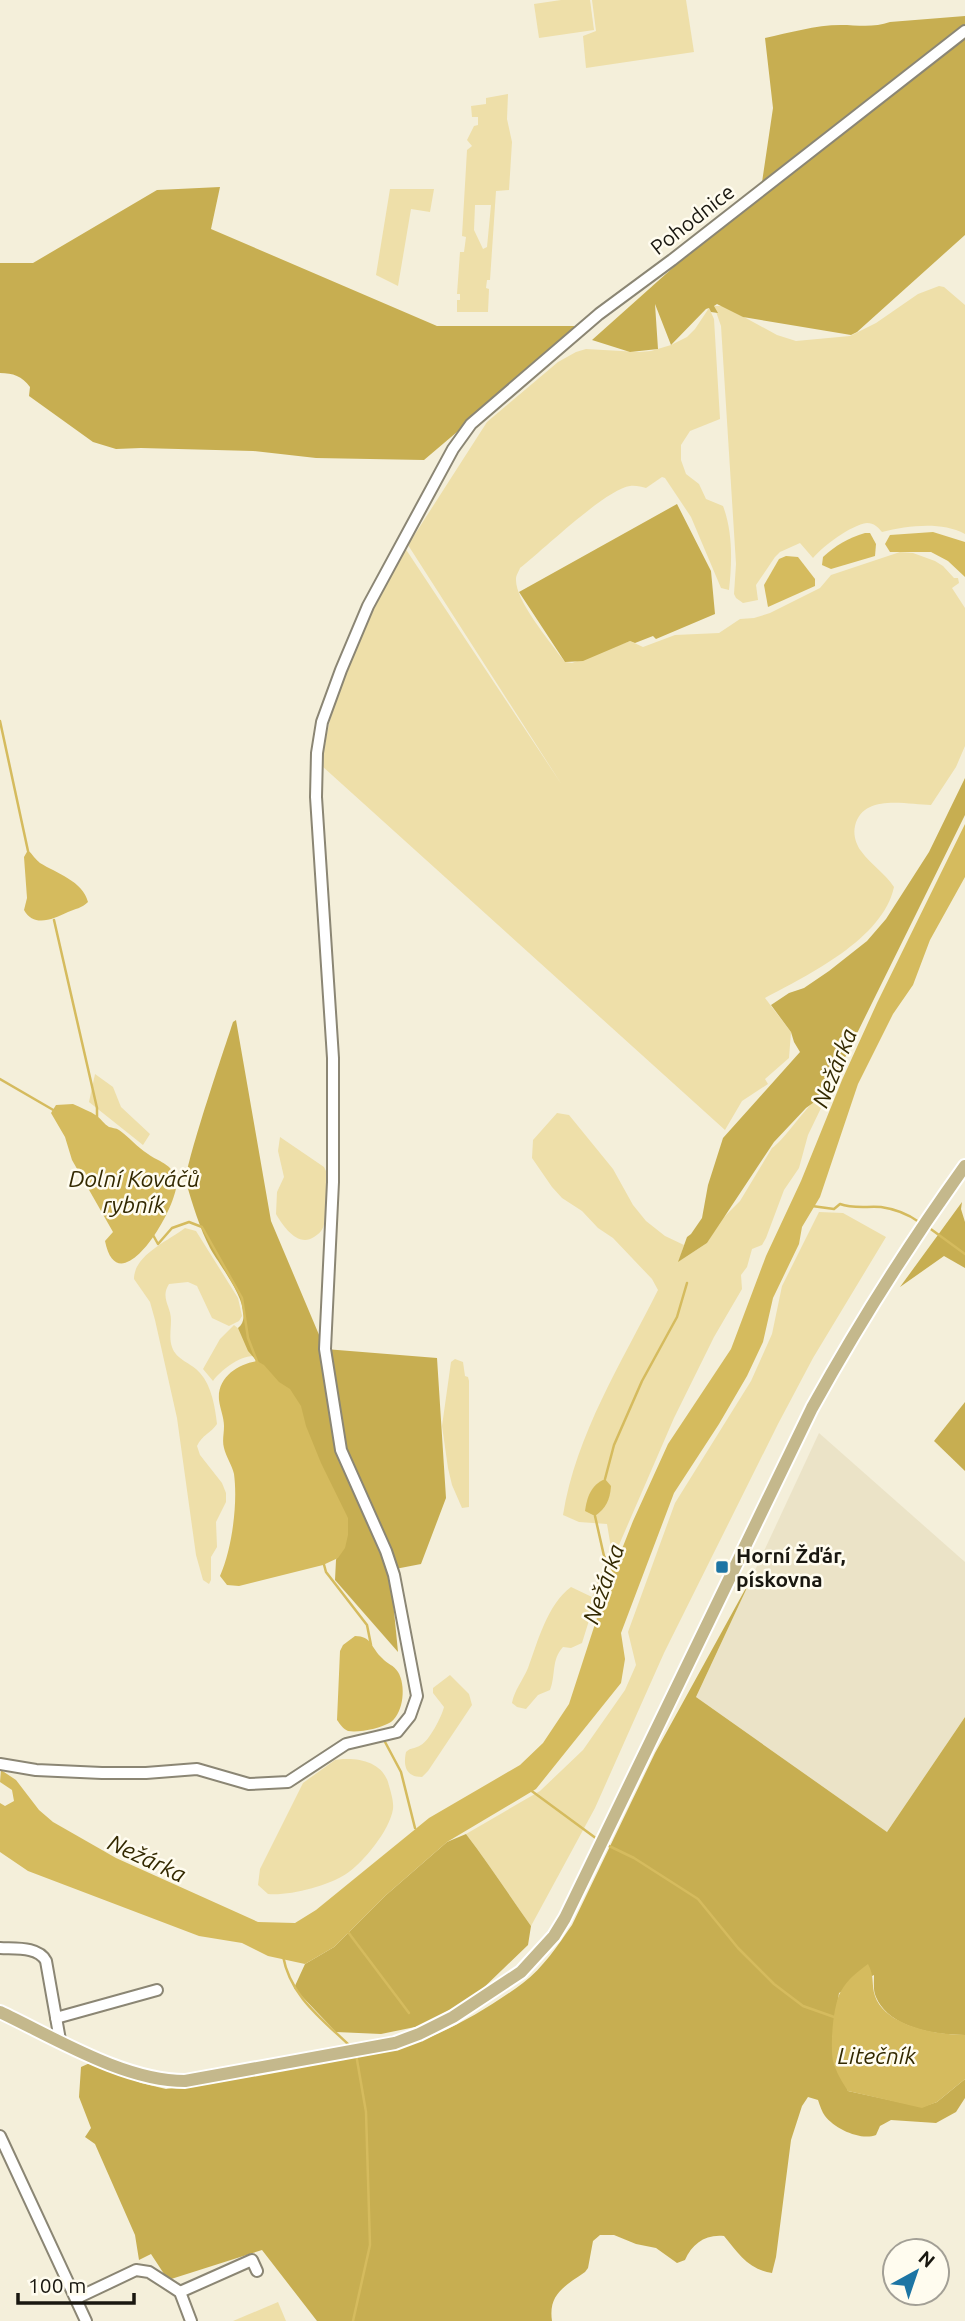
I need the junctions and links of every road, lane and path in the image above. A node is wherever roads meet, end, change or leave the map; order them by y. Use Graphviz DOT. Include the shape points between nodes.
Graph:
graph roads {
  1 [pos="965,31"];
  2 [pos="965,1166"];
  3 [pos="0,1764"];
  4 [pos="0,1948"];
  5 [pos="157,1990"];
  6 [pos="0,2012"];
  7 [pos="55,2018"];
  8 [pos="60,2040"];
  9 [pos="0,2136"];
  10 [pos="257,2271"];
  11 [pos="180,2292"];
  12 [pos="77,2298"];
  13 [pos="86,2321"];
  14 [pos="191,2321"];
  1 -- 3 [label="street, Pohodnice" via="599,314 471,424 368,606 323,722 316,797 333,1058 325,1349 341,1450 394,1575 417,1696 410,1716 397,1732 346,1744 288,1782 249,1784 197,1769 102,1773"];
  2 -- 8 [label="main road" via="915,1237 812,1408 565,1918 533,1961 453,2017 395,2043 185,2081 138,2076"];
  4 -- 7 [label="street" via="43,1955"];
  5 -- 7 [label="street"];
  6 -- 8 [label="main road"];
  7 -- 8 [label="street"];
  9 -- 12 [label="street"];
  10 -- 11 [label="street" via="252,2260"];
  11 -- 12 [label="street" via="149,2272 136,2270"];
  11 -- 14 [label="street"];
  12 -- 13 [label="street"];
}
